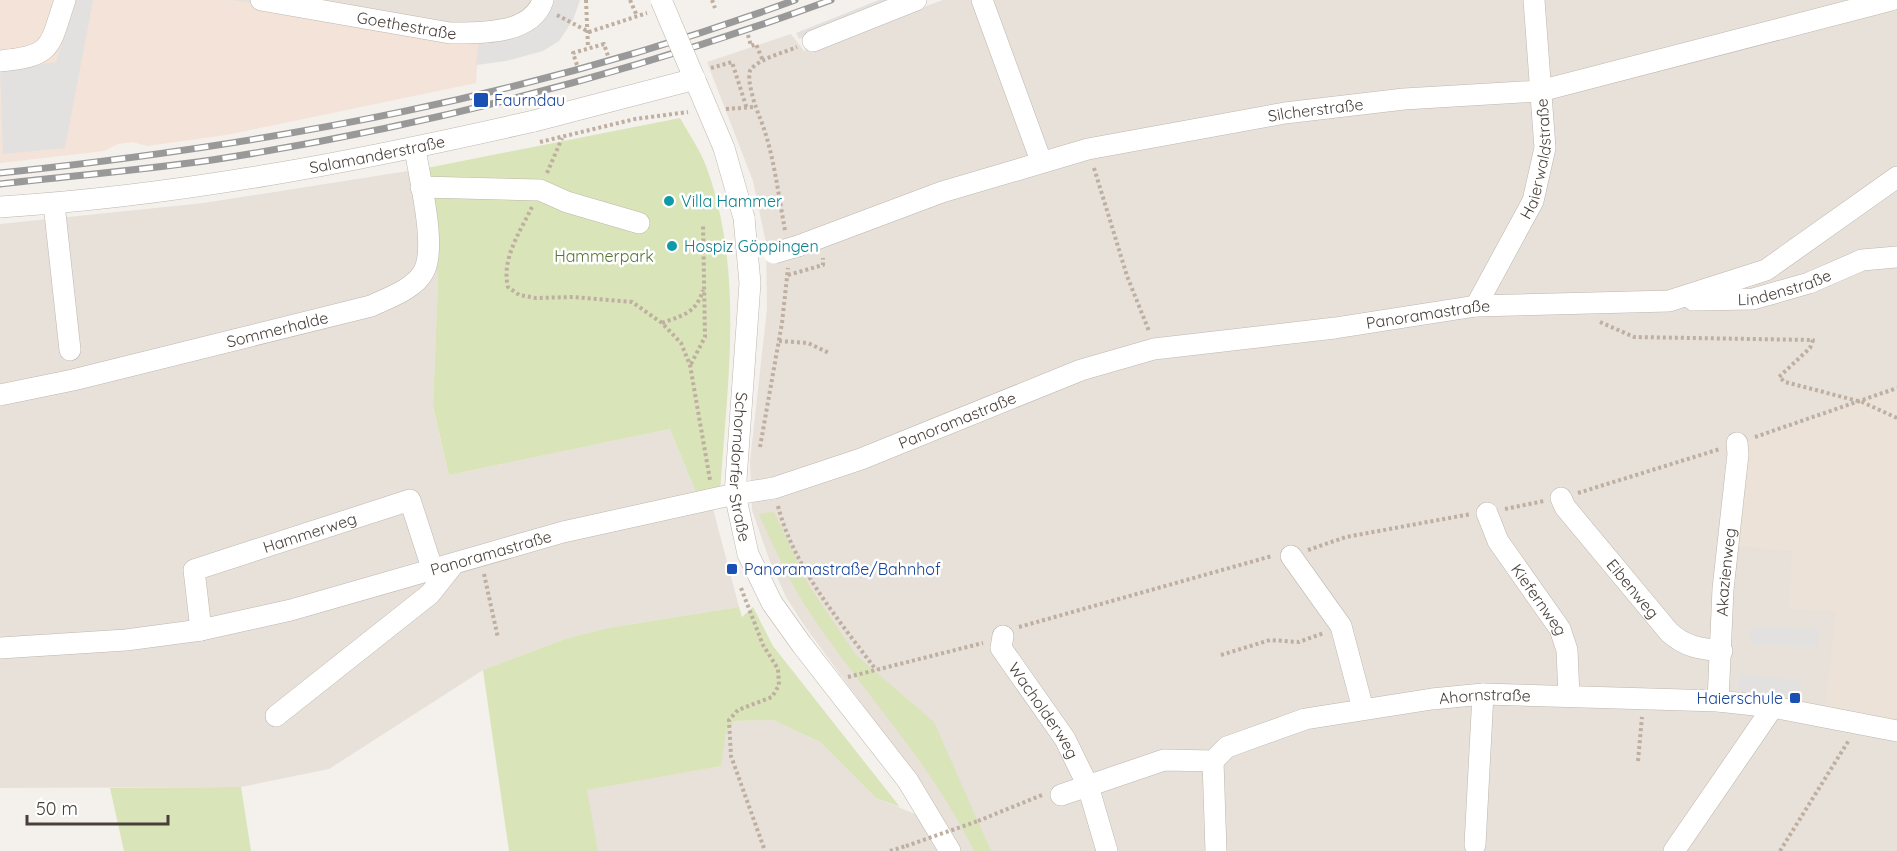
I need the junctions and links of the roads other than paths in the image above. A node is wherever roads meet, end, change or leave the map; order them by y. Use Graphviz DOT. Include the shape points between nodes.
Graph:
graph roads {
  1 [pos="65,0"];
  2 [pos="261,0"];
  3 [pos="661,0"];
  4 [pos="916,0"];
  5 [pos="982,0"];
  6 [pos="1534,0"];
  7 [pos="1891,0"];
  8 [pos="548,6"];
  9 [pos="813,41"];
  10 [pos="0,61"];
  11 [pos="695,79"];
  12 [pos="1539,91"];
  13 [pos="415,148"];
  14 [pos="1041,161"];
  15 [pos="1897,177"];
  16 [pos="421,188"];
  17 [pos="54,204"];
  18 [pos="0,207"];
  19 [pos="639,224"];
  20 [pos="749,256"];
  21 [pos="1897,257"];
  22 [pos="1669,301"];
  23 [pos="1476,306"];
  24 [pos="70,350"];
  25 [pos="0,395"];
  26 [pos="1737,443"];
  27 [pos="725,497"];
  28 [pos="1561,498"];
  29 [pos="1487,513"];
  30 [pos="1292,556"];
  31 [pos="443,568"];
  32 [pos="201,630"];
  33 [pos="1003,636"];
  34 [pos="0,648"];
  35 [pos="1722,651"];
  36 [pos="1483,694"];
  37 [pos="1569,696"];
  38 [pos="1718,701"];
  39 [pos="1773,707"];
  40 [pos="1363,709"];
  41 [pos="276,716"];
  42 [pos="1897,731"];
  43 [pos="1213,761"];
  44 [pos="1088,786"];
  45 [pos="1061,795"];
  46 [pos="1475,845"];
  47 [pos="950,851"];
  48 [pos="1107,851"];
  49 [pos="1216,851"];
  50 [pos="1674,851"];
  1 -- 10 [label="street" via="50,45 30,58"];
  2 -- 8 [label="street, Goethestraße" via="450,33 507,28"];
  3 -- 11 [label="street, Schorndorfer Straße, bridge"];
  4 -- 9 [label="street"];
  5 -- 14 [label="street"];
  6 -- 12 [label="street, Haierwaldstraße"];
  7 -- 12 [label="street, Silcherstraße"];
  11 -- 13 [label="street, Salamanderstraße, bridge"];
  11 -- 20 [label="street, Schorndorfer Straße, bridge" via="724,148 744,218"];
  12 -- 14 [label="street, Silcherstraße" via="1404,99 1285,112"];
  12 -- 23 [label="street, Haierwaldstraße" via="1545,148 1533,201"];
  13 -- 16 [label="street, Sommerhalde"];
  13 -- 17 [label="street, Salamanderstraße"];
  14 -- 20 [label="street, Silcherstraße" via="942,192 787,249"];
  15 -- 22 [label="street, Panoramastraße" via="1766,270"];
  16 -- 19 [label="street" via="540,190"];
  16 -- 25 [label="street, Sommerhalde" via="428,255 424,272 401,293 371,306"];
  17 -- 18 [label="street, Salamanderstraße"];
  17 -- 24 [label="street"];
  20 -- 27 [label="street, Schorndorfer Straße" via="746,354"];
  21 -- 22 [label="street, Lindenstraße" via="1862,260 1809,283 1753,299"];
  22 -- 23 [label="street, Panoramastraße"];
  23 -- 27 [label="street, Panoramastraße" via="1335,328 1154,349 1081,370 861,459 774,488"];
  26 -- 35 [label="street, Akazienweg" via="1723,589"];
  27 -- 31 [label="street, Panoramastraße" via="563,532"];
  27 -- 47 [label="street, Schorndorfer Straße" via="772,603 908,782"];
  28 -- 35 [label="street, Eibenweg" via="1669,632 1692,647"];
  29 -- 37 [label="street, Kiefernweg" via="1498,541 1560,629 1567,650"];
  30 -- 40 [label="street" via="1341,626"];
  31 -- 32 [label="street, Panoramastraße"];
  31 -- 32 [label="street, Hammerweg" via="410,500 194,570"];
  31 -- 41 [label="street" via="430,594"];
  32 -- 34 [label="street, Panoramastraße" via="126,640"];
  33 -- 44 [label="street, Wacholderweg" via="1001,648 1065,739"];
  35 -- 38 [label="street, Akazienweg"];
  36 -- 37 [label="street, Ahornstraße"];
  36 -- 40 [label="street, Ahornstraße"];
  36 -- 46 [label="street"];
  37 -- 38 [label="street, Ahornstraße"];
  38 -- 39 [label="street, Ahornstraße"];
  39 -- 42 [label="street, Ahornstraße"];
  39 -- 50 [label="street"];
  40 -- 43 [label="street, Ahornstraße" via="1305,719 1250,737 1227,747"];
  43 -- 44 [label="street" via="1164,760"];
  43 -- 49 [label="street"];
  44 -- 45 [label="street"];
  44 -- 48 [label="street"];
}
